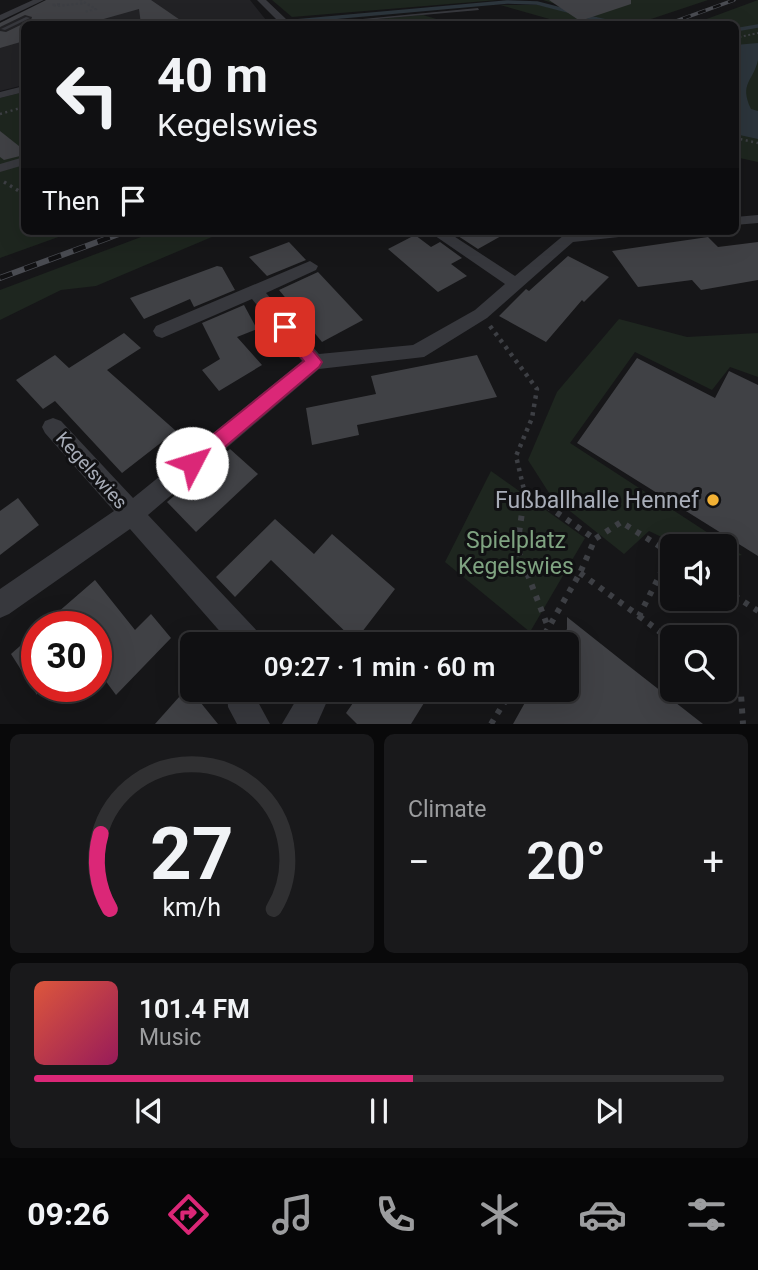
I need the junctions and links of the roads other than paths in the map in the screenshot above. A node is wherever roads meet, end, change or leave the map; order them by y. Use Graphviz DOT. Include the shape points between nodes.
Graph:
graph roads {
  1 [pos="40,0"];
  2 [pos="261,0"];
  3 [pos="478,9"];
  4 [pos="14,11"];
  5 [pos="0,18"];
  6 [pos="21,21"];
  7 [pos="21,21"];
  8 [pos="282,21"];
  9 [pos="345,21"];
  10 [pos="3,29"];
  11 [pos="21,90"];
  12 [pos="0,95"];
  13 [pos="21,162"];
  14 [pos="0,168"];
  15 [pos="758,219"];
  16 [pos="739,221"];
  17 [pos="442,235"];
  18 [pos="591,235"];
  19 [pos="310,266"];
  20 [pos="516,284"];
  21 [pos="255,291"];
  22 [pos="162,331"];
  23 [pos="314,362"];
  24 [pos="52,427"];
  25 [pos="131,514"];
  26 [pos="0,605"];
  27 [pos="239,632"];
  28 [pos="243,702"];
  29 [pos="255,724"];
  1 -- 4 [label="street"];
  2 -- 8 [label="street"];
  3 -- 9 [label="lane"];
  4 -- 5 [label="street"];
  4 -- 6 [label="lane" via="28,18"];
  7 -- 10 [label="lane"];
  11 -- 12 [label="street"];
  13 -- 14 [label="street"];
  15 -- 16 [label="street"];
  17 -- 20 [label="street"];
  18 -- 20 [label="street" via="569,238"];
  19 -- 21 [label="street"];
  20 -- 23 [label="street" via="481,314 417,352"];
  21 -- 22 [label="street"];
  21 -- 23 [label="street"];
  23 -- 25 [label="street, Kegelswies"];
  24 -- 25 [label="street, Kegelswies"];
  25 -- 26 [label="street, Kegelswies"];
  25 -- 27 [label="street, Kegelswies"];
  28 -- 29 [label="street"];
}
